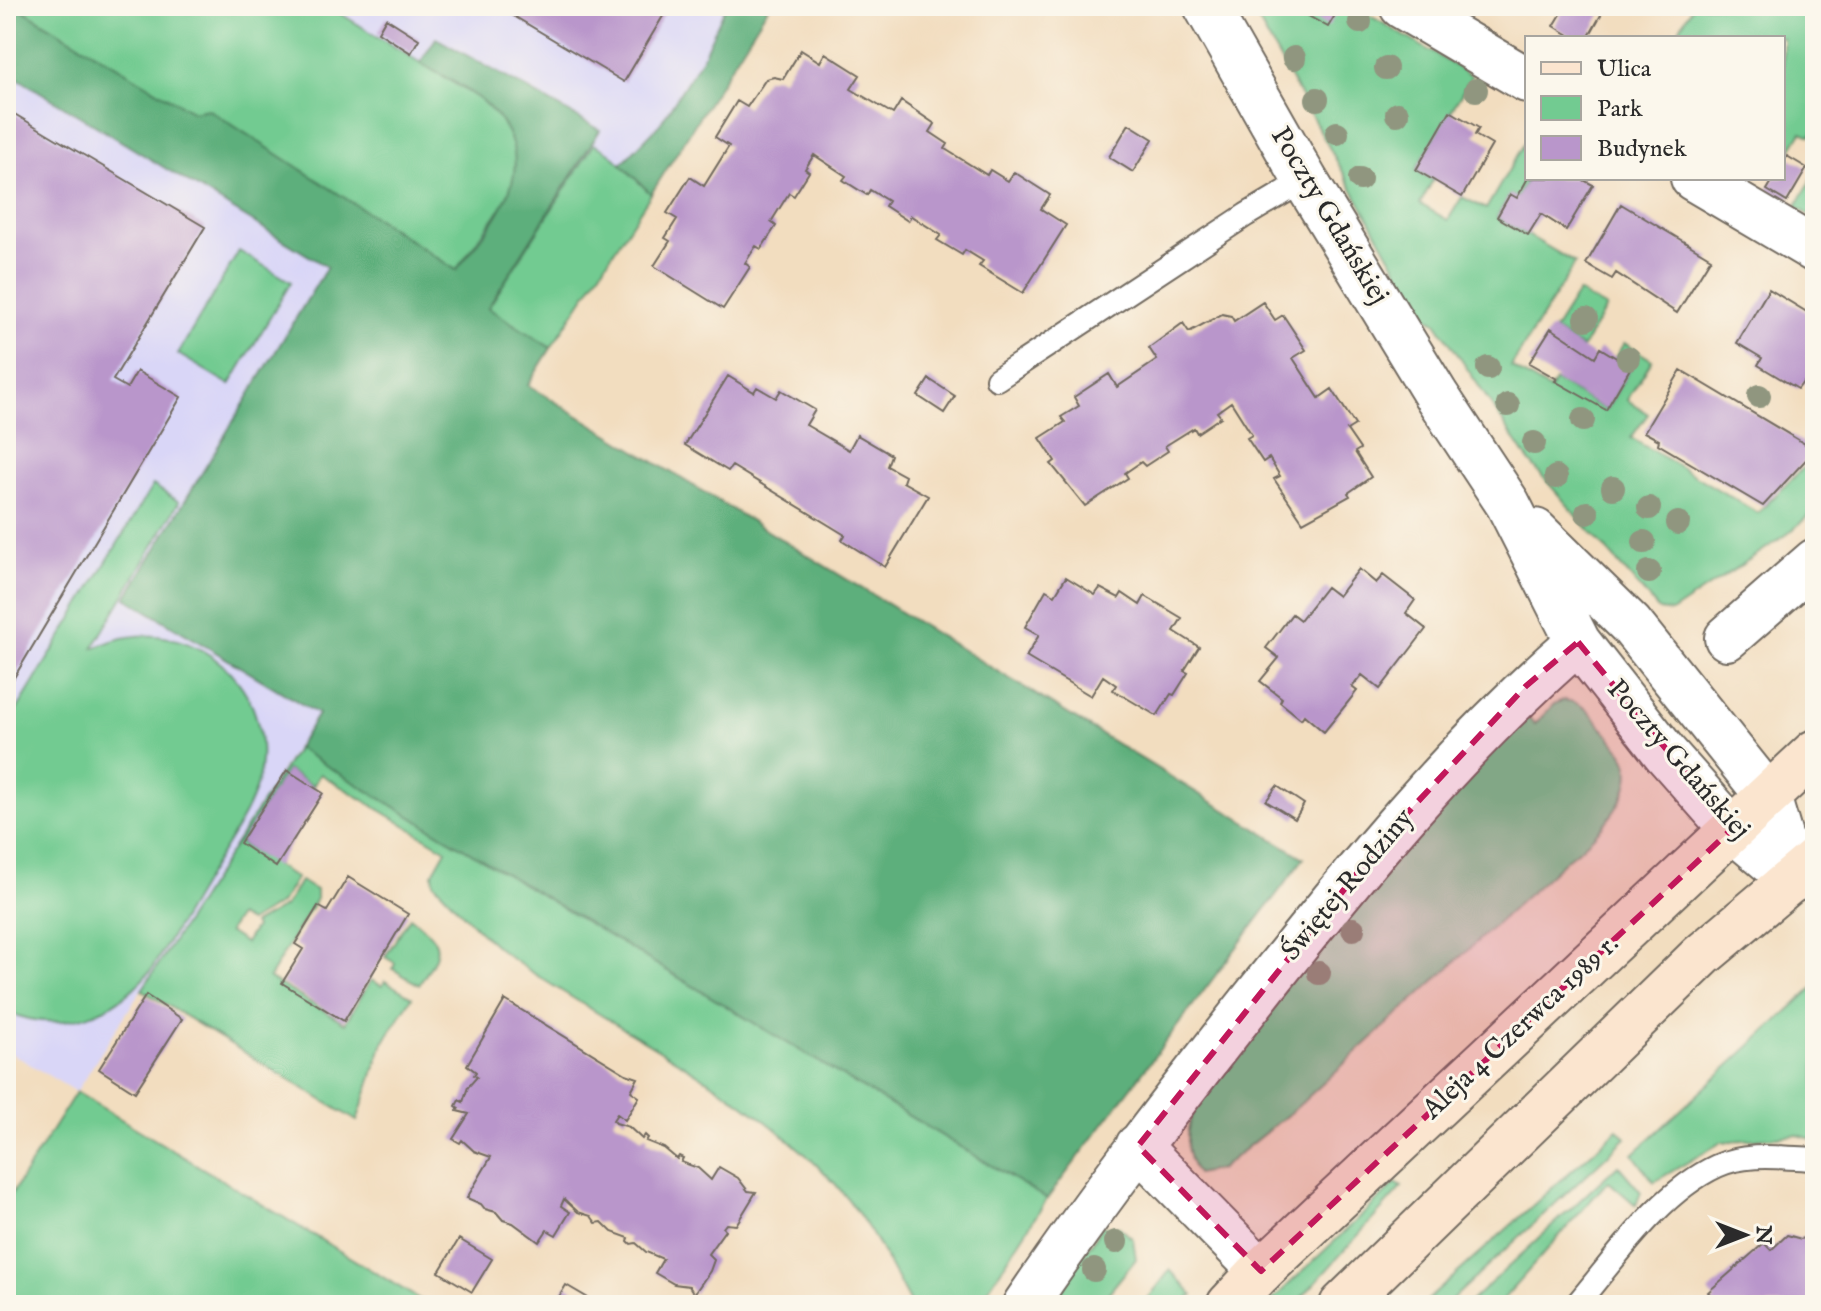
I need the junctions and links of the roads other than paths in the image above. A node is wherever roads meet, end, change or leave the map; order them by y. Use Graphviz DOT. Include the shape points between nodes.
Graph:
graph roads {
  1 [pos="1206,6"];
  2 [pos="1402,6"];
  3 [pos="1525,79"];
  4 [pos="1305,180"];
  5 [pos="1696,180"];
  6 [pos="1815,250"];
  7 [pos="997,379"];
  8 [pos="1508,504"];
  9 [pos="1815,561"];
  10 [pos="1727,638"];
  11 [pos="1578,642"];
  12 [pos="1815,752"];
  13 [pos="1768,796"];
  14 [pos="1732,829"];
  15 [pos="1804,870"];
  16 [pos="1138,1146"];
  17 [pos="1815,1159"];
  18 [pos="1261,1271"];
  19 [pos="1025,1305"];
  20 [pos="1229,1305"];
  21 [pos="1342,1305"];
  22 [pos="1576,1305"];
  1 -- 4 [label="street, Poczty Gdańskiej"];
  2 -- 3 [label="street"];
  4 -- 7 [label="lane"];
  4 -- 8 [label="street, Poczty Gdańskiej"];
  5 -- 6 [label="street"];
  8 -- 11 [label="street, Poczty Gdańskiej"];
  8 -- 13 [label="street, Poczty Gdańskiej" via="1631,625"];
  9 -- 10 [label="street"];
  11 -- 14 [label="street, Poczty Gdańskiej"];
  11 -- 16 [label="street, Świętej Rodziny" via="1526,686 1395,826"];
  12 -- 13 [label="main road, Aleja 4 Czerwca 1989 r."];
  13 -- 14 [label="main road, Aleja 4 Czerwca 1989 r."];
  13 -- 15 [label="street, Poczty Gdańskiej"];
  14 -- 15 [label="street, Poczty Gdańskiej"];
  14 -- 18 [label="main road, Aleja 4 Czerwca 1989 r."];
  15 -- 21 [label="main road" via="1702,955"];
  16 -- 18 [label="street"];
  16 -- 19 [label="street, Świętej Rodziny"];
  17 -- 22 [label="lane" via="1755,1157 1718,1166 1666,1200"];
  18 -- 20 [label="main road, Aleja 4 Czerwca 1989 r."];
}
